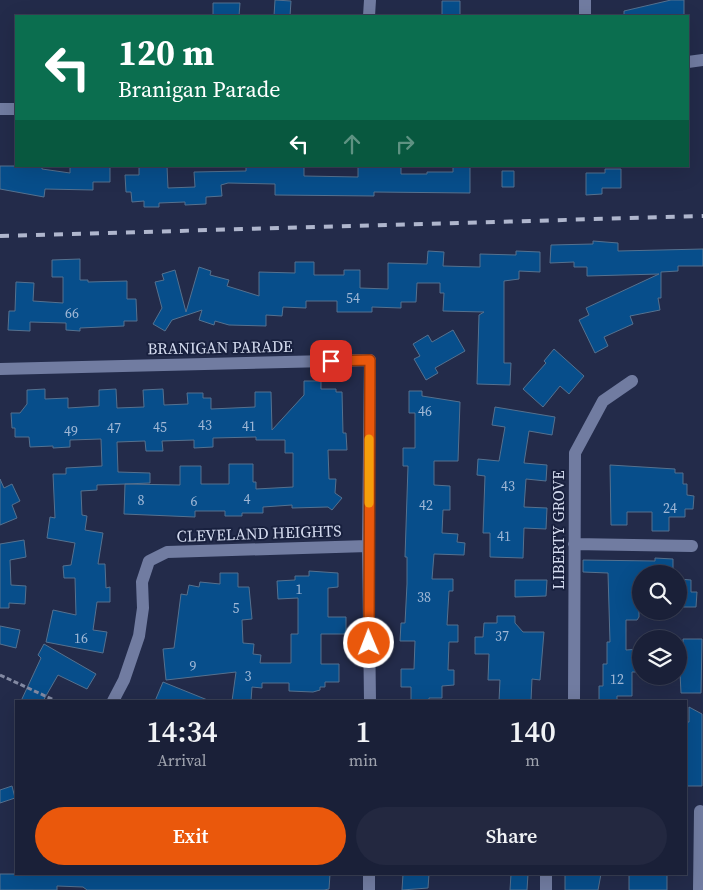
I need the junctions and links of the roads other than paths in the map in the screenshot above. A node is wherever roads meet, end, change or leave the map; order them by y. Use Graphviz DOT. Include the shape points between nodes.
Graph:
graph roads {
  1 [pos="370,0"];
  2 [pos="585,0"];
  3 [pos="369,15"];
  4 [pos="585,15"];
  5 [pos="703,60"];
  6 [pos="689,62"];
  7 [pos="0,109"];
  8 [pos="15,109"];
  9 [pos="0,369"];
  10 [pos="632,381"];
  11 [pos="574,544"];
  12 [pos="368,546"];
  13 [pos="692,546"];
  14 [pos="114,700"];
  15 [pos="370,700"];
  16 [pos="574,700"];
  17 [pos="687,811"];
  18 [pos="702,811"];
  19 [pos="369,875"];
  20 [pos="546,875"];
  21 [pos="369,890"];
  22 [pos="546,890"];
  23 [pos="699,890"];
  1 -- 3 [label="street"];
  2 -- 4 [label="street"];
  5 -- 6 [label="street"];
  7 -- 8 [label="street"];
  9 -- 12 [label="street, BRANIGAN PARADE" via="370,360"];
  10 -- 11 [label="street, LIBERTY GROVE" via="603,402 574,453"];
  11 -- 13 [label="street"];
  11 -- 16 [label="street, LIBERTY GROVE"];
  12 -- 14 [label="street, CLEVELAND HEIGHTS" via="167,552 149,561 142,582 139,636"];
  12 -- 15 [label="street, BRANIGAN PARADE"];
  17 -- 18 [label="street"];
  18 -- 23 [label="street"];
  19 -- 21 [label="street"];
  20 -- 22 [label="street"];
}
